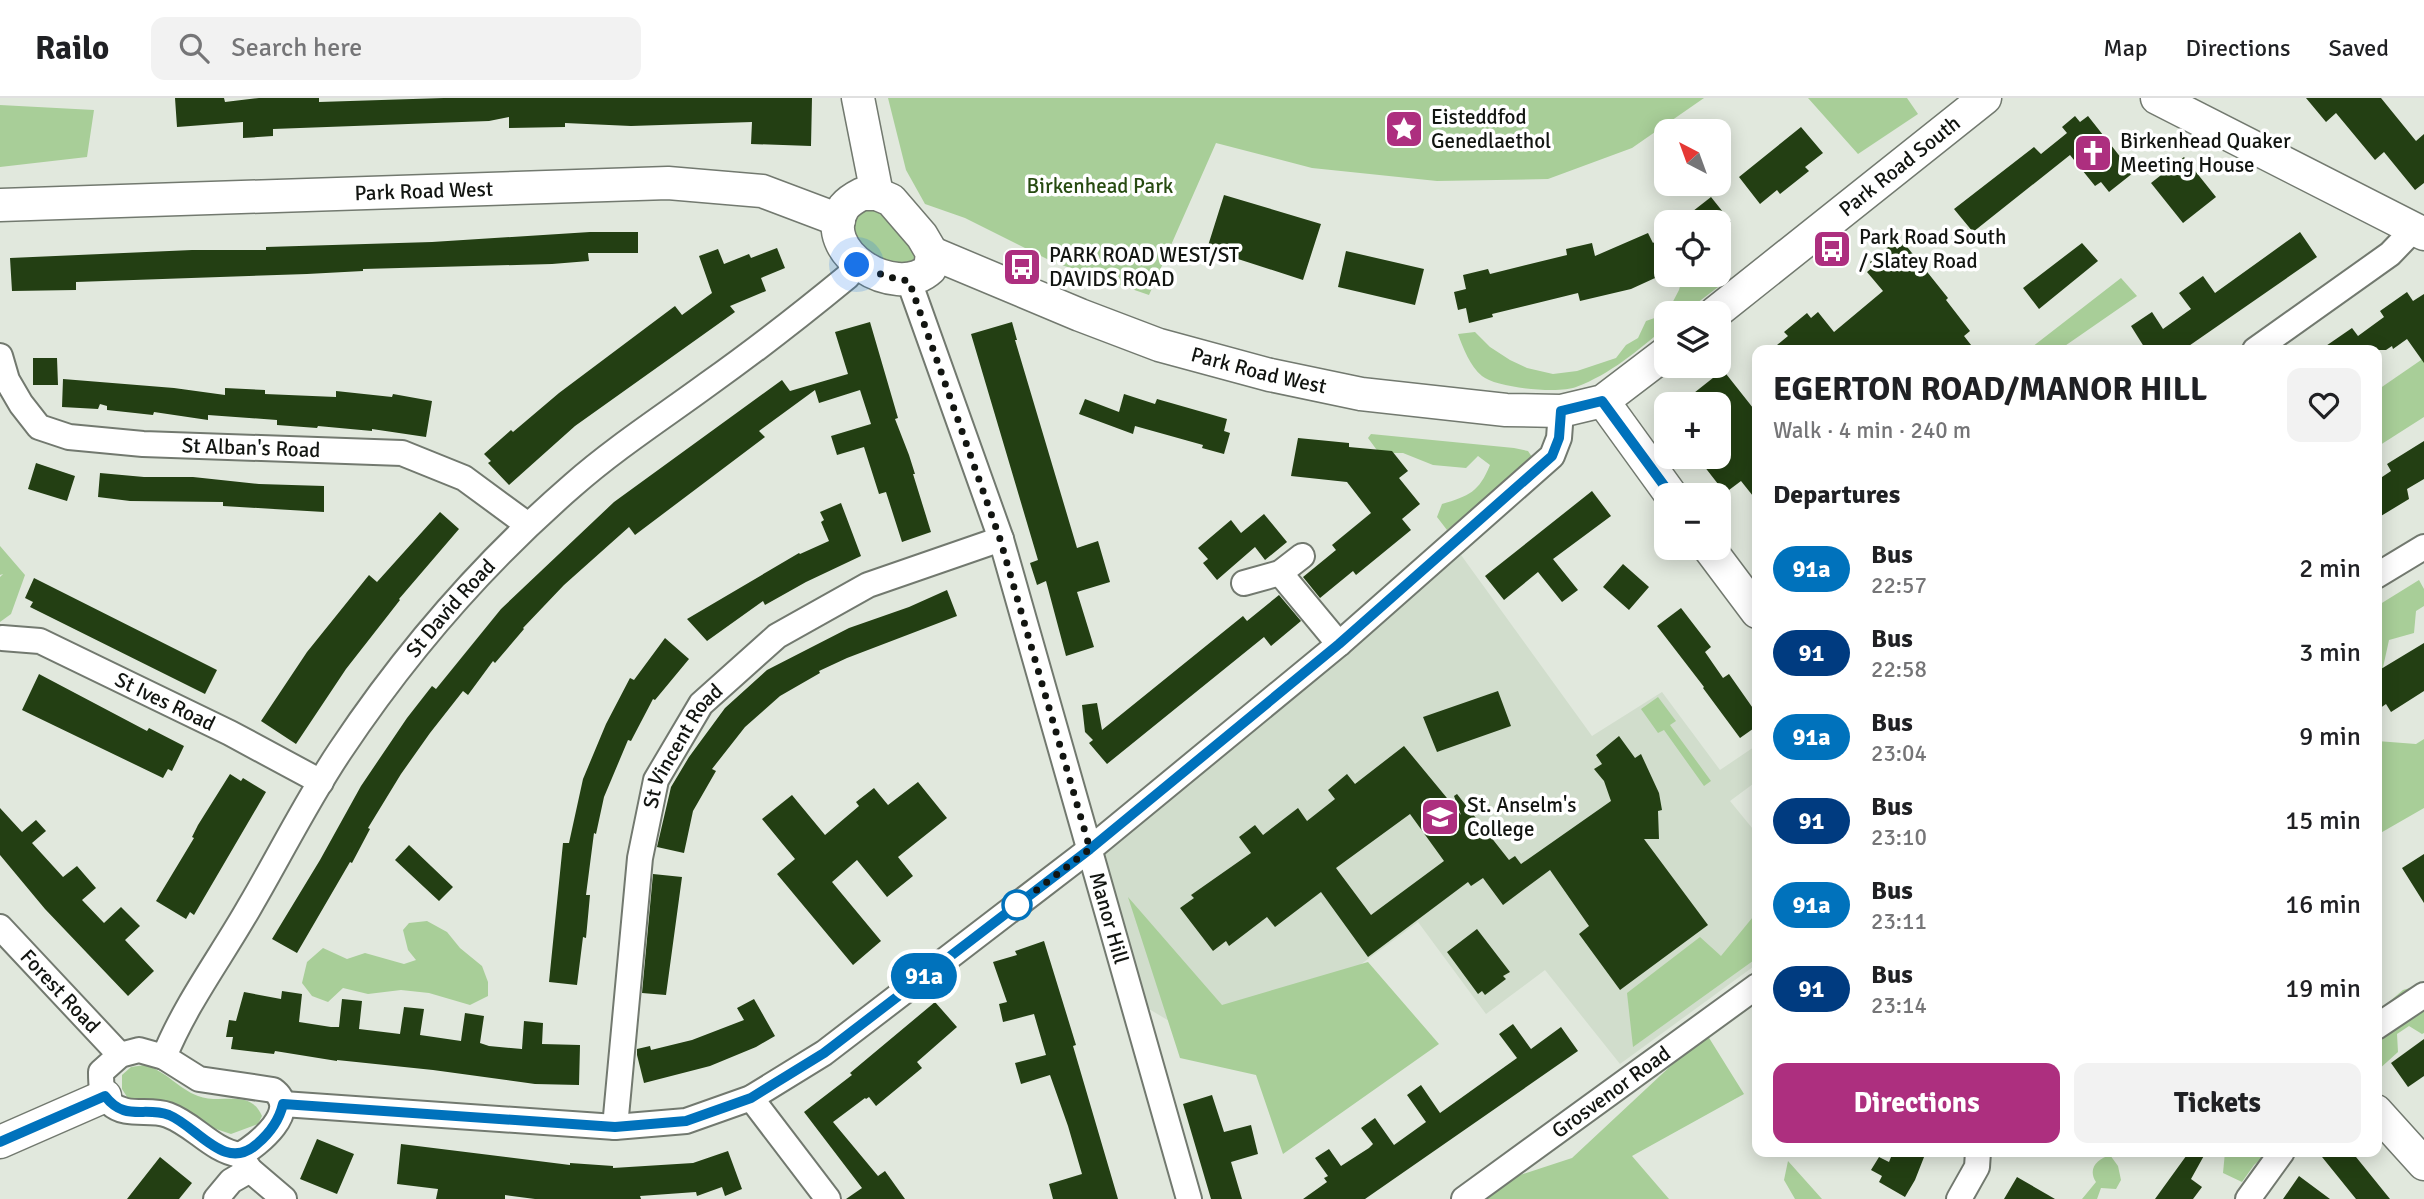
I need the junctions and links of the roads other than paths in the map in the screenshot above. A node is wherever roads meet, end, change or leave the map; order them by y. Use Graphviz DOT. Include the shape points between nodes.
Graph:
graph roads {
  1 [pos="858,98"];
  2 [pos="1984,98"];
  3 [pos="2157,98"];
  4 [pos="877,194"];
  5 [pos="0,205"];
  6 [pos="839,220"];
  7 [pos="2419,231"];
  8 [pos="932,253"];
  9 [pos="857,265"];
  10 [pos="909,281"];
  11 [pos="1731,301"];
  12 [pos="2262,345"];
  13 [pos="0,356"];
  14 [pos="1654,362"];
  15 [pos="1602,401"];
  16 [pos="1561,411"];
  17 [pos="1662,483"];
  18 [pos="528,525"];
  19 [pos="1000,539"];
  20 [pos="2424,547"];
  21 [pos="1301,556"];
  22 [pos="1718,560"];
  23 [pos="2382,572"];
  24 [pos="1280,573"];
  25 [pos="1244,583"];
  26 [pos="1752,605"];
  27 [pos="2,638"];
  28 [pos="1339,644"];
  29 [pos="321,782"];
  30 [pos="1090,849"];
  31 [pos="0,927"];
  32 [pos="1752,990"];
  33 [pos="2424,995"];
  34 [pos="2382,1023"];
  35 [pos="120,1055"];
  36 [pos="163,1057"];
  37 [pos="105,1096"];
  38 [pos="751,1098"];
  39 [pos="283,1104"];
  40 [pos="2382,1118"];
  41 [pos="615,1127"];
  42 [pos="0,1142"];
  43 [pos="1978,1157"];
  44 [pos="2278,1157"];
  45 [pos="245,1163"];
  46 [pos="2424,1164"];
  47 [pos="216,1199"];
  48 [pos="284,1199"];
  49 [pos="828,1199"];
  50 [pos="1189,1199"];
  51 [pos="1464,1199"];
  52 [pos="1959,1199"];
  53 [pos="2248,1199"];
  1 -- 4 [label="street"];
  2 -- 11 [label="street, Park Road South"];
  3 -- 7 [label="street"];
  4 -- 6 [label="street" via="862,194 845,206"];
  4 -- 8 [label="street" via="891,200"];
  5 -- 6 [label="street, Park Road West" via="668,183 762,191"];
  6 -- 9 [label="street" via="840,236"];
  7 -- 12 [label="street"];
  8 -- 10 [label="street" via="930,269"];
  8 -- 16 [label="street, Park Road West" via="1159,345 1270,375 1361,394 1506,410"];
  9 -- 10 [label="street"];
  9 -- 18 [label="street, St David Road" via="761,346 574,483"];
  10 -- 19 [label="street, Manor Hill"];
  13 -- 18 [label="street, St Alban's Road" via="7,380 39,427 69,437 402,453 464,478"];
  14 -- 15 [label="street"];
  15 -- 16 [label="street, Park Road West"];
  15 -- 17 [label="street"];
  16 -- 28 [label="street" via="1552,456"];
  18 -- 29 [label="street, St David Road" via="419,642"];
  19 -- 30 [label="street, Manor Hill"];
  19 -- 41 [label="street, St Vincent Road" via="868,585 777,636 702,704 656,780 640,858"];
  20 -- 23 [label="street"];
  21 -- 24 [label="street"];
  22 -- 26 [label="street"];
  24 -- 25 [label="street"];
  24 -- 28 [label="street"];
  27 -- 29 [label="street, St Ives Road" via="40,641"];
  28 -- 30 [label="street"];
  29 -- 36 [label="street, St David Road" via="233,936 201,982"];
  30 -- 38 [label="street" via="824,1053"];
  30 -- 50 [label="street, Manor Hill"];
  31 -- 35 [label="street, Forest Road"];
  32 -- 51 [label="street, Grosvenor Road"];
  33 -- 34 [label="street"];
  35 -- 36 [label="street" via="139,1050"];
  35 -- 37 [label="street" via="102,1072"];
  36 -- 39 [label="street" via="199,1079 273,1090"];
  37 -- 42 [label="street"];
  37 -- 45 [label="street" via="123,1111 168,1115"];
  38 -- 41 [label="street" via="686,1121"];
  38 -- 49 [label="street"];
  39 -- 41 [label="street"];
  39 -- 45 [label="street" via="272,1128"];
  40 -- 46 [label="street"];
  43 -- 52 [label="street"];
  44 -- 53 [label="street"];
  45 -- 47 [label="street"];
  45 -- 48 [label="street"];
}
